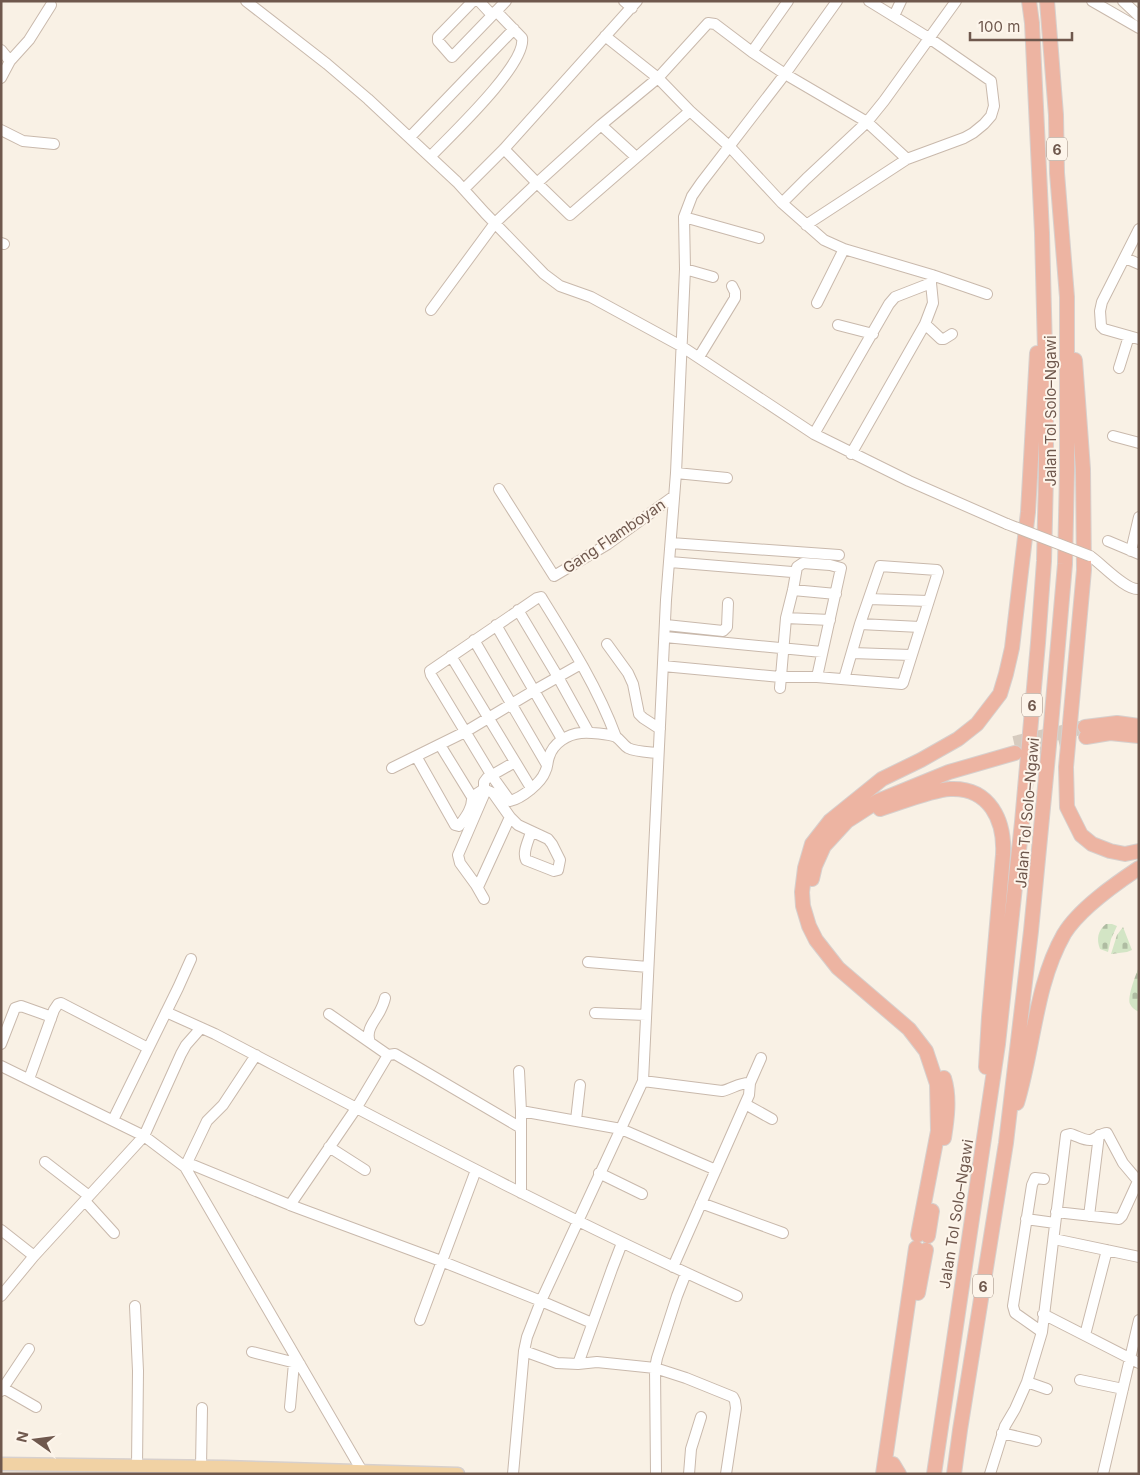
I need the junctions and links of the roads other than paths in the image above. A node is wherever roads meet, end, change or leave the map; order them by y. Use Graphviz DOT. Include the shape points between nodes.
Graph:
graph roads {
  1 [pos="246,1"];
  2 [pos="473,1"];
  3 [pos="479,1"];
  4 [pos="506,1"];
  5 [pos="788,1"];
  6 [pos="837,1"];
  7 [pos="869,1"];
  8 [pos="902,1"];
  9 [pos="956,1"];
  10 [pos="1029,1"];
  11 [pos="1047,1"];
  12 [pos="1092,1"];
  13 [pos="1123,1"];
  14 [pos="631,4"];
  15 [pos="51,5"];
  16 [pos="494,13"];
  17 [pos="894,16"];
  18 [pos="1139,16"];
  19 [pos="1139,28"];
  20 [pos="514,29"];
  21 [pos="605,36"];
  22 [pos="929,38"];
  23 [pos="1,50"];
  24 [pos="752,52"];
  25 [pos="10,61"];
  26 [pos="785,74"];
  27 [pos="1,78"];
  28 [pos="658,78"];
  29 [pos="690,111"];
  30 [pos="867,122"];
  31 [pos="601,125"];
  32 [pos="1,130"];
  33 [pos="410,137"];
  34 [pos="54,144"];
  35 [pos="730,147"];
  36 [pos="504,149"];
  37 [pos="431,156"];
  38 [pos="636,157"];
  39 [pos="907,159"];
  40 [pos="537,183"];
  41 [pos="464,189"];
  42 [pos="782,203"];
  43 [pos="684,217"];
  44 [pos="495,223"];
  45 [pos="806,225"];
  46 [pos="1139,229"];
  47 [pos="759,238"];
  48 [pos="844,249"];
  49 [pos="1043,258"];
  50 [pos="1125,258"];
  51 [pos="1139,264"];
  52 [pos="685,269"];
  53 [pos="713,277"];
  54 [pos="932,279"];
  55 [pos="732,286"];
  56 [pos="986,294"];
  57 [pos="1067,297"];
  58 [pos="817,303"];
  59 [pos="431,310"];
  60 [pos="925,324"];
  61 [pos="838,325"];
  62 [pos="872,334"];
  63 [pos="952,334"];
  64 [pos="1134,338"];
  65 [pos="681,346"];
  66 [pos="699,357"];
  67 [pos="1119,368"];
  68 [pos="814,434"];
  69 [pos="1113,436"];
  70 [pos="1139,443"];
  71 [pos="851,454"];
  72 [pos="676,473"];
  73 [pos="727,478"];
  74 [pos="499,489"];
  75 [pos="674,496"];
  76 [pos="1139,517"];
  77 [pos="1108,541"];
  78 [pos="671,543"];
  79 [pos="1135,553"];
  80 [pos="839,555"];
  81 [pos="670,562"];
  82 [pos="792,572"];
  83 [pos="1139,589"];
  84 [pos="794,590"];
  85 [pos="836,594"];
  86 [pos="869,599"];
  87 [pos="928,602"];
  88 [pos="728,604"];
  89 [pos="518,610"];
  90 [pos="786,618"];
  91 [pos="830,620"];
  92 [pos="860,624"];
  93 [pos="496,625"];
  94 [pos="666,625"];
  95 [pos="920,627"];
  96 [pos="665,637"];
  97 [pos="474,640"];
  98 [pos="607,644"];
  99 [pos="783,648"];
  100 [pos="822,652"];
  101 [pos="852,653"];
  102 [pos="911,655"];
  103 [pos="450,656"];
  104 [pos="581,664"];
  105 [pos="664,666"];
  106 [pos="558,677"];
  107 [pos="816,677"];
  108 [pos="844,679"];
  109 [pos="780,682"];
  110 [pos="535,690"];
  111 [pos="512,703"];
  112 [pos="488,718"];
  113 [pos="610,720"];
  114 [pos="1139,726"];
  115 [pos="660,729"];
  116 [pos="465,732"];
  117 [pos="592,733"];
  118 [pos="1139,736"];
  119 [pos="616,737"];
  120 [pos="562,739"];
  121 [pos="440,745"];
  122 [pos="658,753"];
  123 [pos="416,756"];
  124 [pos="515,762"];
  125 [pos="548,765"];
  126 [pos="392,768"];
  127 [pos="492,776"];
  128 [pos="531,788"];
  129 [pos="485,790"];
  130 [pos="472,797"];
  131 [pos="858,799"];
  132 [pos="856,816"];
  133 [pos="510,817"];
  134 [pos="531,832"];
  135 [pos="1139,851"];
  136 [pos="1139,868"];
  137 [pos="478,887"];
  138 [pos="484,899"];
  139 [pos="190,959"];
  140 [pos="588,962"];
  141 [pos="648,967"];
  142 [pos="385,998"];
  143 [pos="166,1012"];
  144 [pos="595,1013"];
  145 [pos="329,1014"];
  146 [pos="646,1015"];
  147 [pos="52,1019"];
  148 [pos="201,1028"];
  149 [pos="370,1042"];
  150 [pos="1,1044"];
  151 [pos="148,1048"];
  152 [pos="256,1055"];
  153 [pos="388,1055"];
  154 [pos="761,1058"];
  155 [pos="1,1066"];
  156 [pos="519,1071"];
  157 [pos="29,1079"];
  158 [pos="643,1081"];
  159 [pos="750,1083"];
  160 [pos="580,1085"];
  161 [pos="745,1104"];
  162 [pos="357,1107"];
  163 [pos="521,1111"];
  164 [pos="772,1119"];
  165 [pos="113,1120"];
  166 [pos="576,1120"];
  167 [pos="521,1128"];
  168 [pos="621,1129"];
  169 [pos="1099,1135"];
  170 [pos="144,1136"];
  171 [pos="1006,1143"];
  172 [pos="329,1148"];
  173 [pos="983,1150"];
  174 [pos="45,1162"];
  175 [pos="186,1165"];
  176 [pos="365,1170"];
  177 [pos="476,1170"];
  178 [pos="716,1170"];
  179 [pos="599,1173"];
  180 [pos="1044,1180"];
  181 [pos="1138,1181"];
  182 [pos="521,1194"];
  183 [pos="642,1194"];
  184 [pos="87,1199"];
  185 [pos="701,1203"];
  186 [pos="290,1206"];
  187 [pos="1056,1212"];
  188 [pos="1089,1216"];
  189 [pos="1026,1219"];
  190 [pos="578,1221"];
  191 [pos="1055,1223"];
  192 [pos="1,1230"];
  193 [pos="114,1233"];
  194 [pos="783,1233"];
  195 [pos="1054,1239"];
  196 [pos="922,1242"];
  197 [pos="622,1243"];
  198 [pos="1107,1250"];
  199 [pos="34,1256"];
  200 [pos="1139,1257"];
  201 [pos="441,1261"];
  202 [pos="673,1267"];
  203 [pos="686,1273"];
  204 [pos="1,1296"];
  205 [pos="737,1296"];
  206 [pos="541,1301"];
  207 [pos="135,1306"];
  208 [pos="1043,1314"];
  209 [pos="420,1320"];
  210 [pos="1139,1320"];
  211 [pos="592,1323"];
  212 [pos="1042,1332"];
  213 [pos="1085,1335"];
  214 [pos="30,1349"];
  215 [pos="524,1351"];
  216 [pos="252,1352"];
  217 [pos="1134,1361"];
  218 [pos="297,1363"];
  219 [pos="578,1364"];
  220 [pos="655,1368"];
  221 [pos="1080,1380"];
  222 [pos="1027,1382"];
  223 [pos="3,1385"];
  224 [pos="1047,1389"];
  225 [pos="1123,1389"];
  226 [pos="36,1407"];
  227 [pos="290,1407"];
  228 [pos="202,1408"];
  229 [pos="701,1417"];
  230 [pos="1002,1433"];
  231 [pos="1036,1441"];
  232 [pos="1,1464"];
  233 [pos="201,1467"];
  234 [pos="144,1468"];
  235 [pos="48,1469"];
  236 [pos="84,1469"];
  237 [pos="890,1469"];
  238 [pos="224,1470"];
  239 [pos="362,1471"];
  240 [pos="458,1474"];
  241 [pos="513,1474"];
  242 [pos="656,1474"];
  243 [pos="689,1474"];
  244 [pos="726,1474"];
  245 [pos="876,1474"];
  246 [pos="934,1474"];
  247 [pos="954,1474"];
  248 [pos="990,1474"];
  249 [pos="1103,1474"];
  1 -- 33 [label="street" via="327,64"];
  2 -- 16 [label="street" via="438,37 452,56"];
  3 -- 16 [label="street"];
  4 -- 16 [label="street"];
  5 -- 24 [label="street"];
  6 -- 26 [label="street"];
  7 -- 17 [label="street"];
  8 -- 17 [label="street"];
  9 -- 22 [label="street"];
  10 -- 49 [label="highway, Jalan Tol Solo–Ngawi / 6"];
  11 -- 57 [label="highway, Jalan Tol Solo–Ngawi / 6"];
  12 -- 19 [label="street"];
  13 -- 18 [label="street"];
  14 -- 21 [label="street"];
  15 -- 25 [label="street" via="29,40"];
  16 -- 20 [label="street"];
  17 -- 22 [label="street"];
  20 -- 33 [label="street"];
  20 -- 37 [label="street" via="523,41 510,69"];
  21 -- 28 [label="street"];
  21 -- 36 [label="street"];
  22 -- 30 [label="street"];
  22 -- 39 [label="street" via="989,79 994,109 973,133"];
  23 -- 25 [label="street"];
  24 -- 26 [label="street"];
  24 -- 28 [label="street" via="715,24 708,23"];
  25 -- 27 [label="street"];
  26 -- 30 [label="street"];
  26 -- 35 [label="street"];
  28 -- 29 [label="street"];
  28 -- 31 [label="street"];
  29 -- 35 [label="street"];
  29 -- 38 [label="street"];
  30 -- 39 [label="street"];
  30 -- 42 [label="street"];
  31 -- 38 [label="street"];
  31 -- 40 [label="street"];
  32 -- 34 [label="street" via="23,141"];
  33 -- 37 [label="street"];
  35 -- 42 [label="street"];
  35 -- 43 [label="street" via="692,196"];
  36 -- 40 [label="street"];
  36 -- 41 [label="street"];
  37 -- 41 [label="street"];
  38 -- 40 [label="street" via="570,215"];
  39 -- 45 [label="street"];
  40 -- 44 [label="street"];
  41 -- 44 [label="street"];
  42 -- 45 [label="street"];
  43 -- 47 [label="street"];
  43 -- 52 [label="street"];
  44 -- 59 [label="street"];
  44 -- 65 [label="street" via="544,274 560,286 591,297"];
  45 -- 48 [label="street" via="824,240"];
  46 -- 50 [label="street"];
  48 -- 54 [label="street"];
  48 -- 58 [label="street"];
  49 -- 131 [label="highway" via="1028,512 1012,648 1000,694 977,724 958,739 882,779"];
  49 -- 173 [label="highway, Jalan Tol Solo–Ngawi / 6" via="1044,561 1012,925"];
  50 -- 51 [label="street"];
  50 -- 64 [label="street" via="1104,296 1100,311 1102,328"];
  52 -- 53 [label="street"];
  52 -- 65 [label="street"];
  54 -- 56 [label="street"];
  54 -- 60 [label="street" via="933,303"];
  54 -- 62 [label="street" via="896,297"];
  55 -- 66 [label="street" via="735,298"];
  57 -- 135 [label="highway" via="1083,469 1084,552 1066,767 1067,807 1081,835 1092,844 1125,854"];
  57 -- 171 [label="highway, Jalan Tol Solo–Ngawi / 6" via="1065,564 1037,874"];
  60 -- 63 [label="street" via="941,339"];
  60 -- 71 [label="street"];
  61 -- 62 [label="street"];
  62 -- 68 [label="street"];
  64 -- 67 [label="street"];
  65 -- 66 [label="street"];
  65 -- 72 [label="street"];
  66 -- 68 [label="street"];
  68 -- 71 [label="street"];
  69 -- 70 [label="street"];
  71 -- 83 [label="street, bridge" via="1007,524 1090,556 1124,585"];
  72 -- 73 [label="street"];
  72 -- 75 [label="street"];
  74 -- 75 [label="street, Gang Flamboyan" via="554,576 608,544"];
  75 -- 78 [label="street"];
  76 -- 79 [label="street"];
  77 -- 79 [label="street"];
  78 -- 80 [label="street"];
  78 -- 81 [label="street"];
  81 -- 82 [label="street"];
  81 -- 94 [label="street"];
  84 -- 85 [label="street"];
  84 -- 85 [label="street" via="796,570 800,565 830,565 841,568"];
  84 -- 90 [label="street"];
  85 -- 91 [label="street"];
  86 -- 87 [label="street"];
  86 -- 87 [label="street" via="882,566 937,570"];
  86 -- 92 [label="street"];
  87 -- 95 [label="street"];
  88 -- 94 [label="street" via="727,627 723,631"];
  89 -- 93 [label="street"];
  89 -- 104 [label="street" via="540,597"];
  89 -- 106 [label="street"];
  90 -- 91 [label="street"];
  90 -- 99 [label="street"];
  91 -- 100 [label="street"];
  92 -- 95 [label="street"];
  92 -- 101 [label="street"];
  93 -- 97 [label="street"];
  93 -- 110 [label="street"];
  94 -- 96 [label="street"];
  95 -- 102 [label="street"];
  96 -- 99 [label="street"];
  96 -- 105 [label="street"];
  97 -- 103 [label="street"];
  97 -- 111 [label="street"];
  98 -- 115 [label="street" via="628,672 639,714"];
  99 -- 100 [label="street"];
  99 -- 109 [label="street"];
  100 -- 107 [label="street"];
  101 -- 102 [label="street"];
  101 -- 108 [label="street"];
  102 -- 108 [label="street" via="903,683"];
  103 -- 112 [label="street"];
  103 -- 116 [label="street" via="432,668 430,674"];
  104 -- 106 [label="street"];
  104 -- 113 [label="street"];
  105 -- 109 [label="street"];
  105 -- 115 [label="street"];
  106 -- 110 [label="street"];
  106 -- 117 [label="street"];
  107 -- 108 [label="street"];
  107 -- 109 [label="street"];
  110 -- 111 [label="street"];
  110 -- 120 [label="street"];
  111 -- 112 [label="street"];
  111 -- 125 [label="street"];
  112 -- 116 [label="street"];
  112 -- 124 [label="street"];
  113 -- 117 [label="street"];
  113 -- 119 [label="street"];
  114 -- 118 [label="highway" via="1117,723 1086,732"];
  115 -- 122 [label="street"];
  116 -- 121 [label="street"];
  116 -- 127 [label="street"];
  117 -- 119 [label="street"];
  117 -- 120 [label="street"];
  119 -- 122 [label="street" via="627,748"];
  120 -- 125 [label="street" via="553,748"];
  121 -- 123 [label="street"];
  121 -- 130 [label="street"];
  122 -- 141 [label="street"];
  123 -- 126 [label="street"];
  123 -- 130 [label="street" via="455,825 459,826 466,816"];
  124 -- 127 [label="street"];
  124 -- 128 [label="street"];
  125 -- 128 [label="street" via="542,778"];
  127 -- 128 [label="street" via="510,801"];
  127 -- 129 [label="street" via="484,782"];
  129 -- 130 [label="street"];
  129 -- 133 [label="street" via="493,793"];
  129 -- 137 [label="street" via="458,855"];
  131 -- 132 [label="highway" via="958,760 1014,748 878,801"];
  131 -- 196 [label="highway" via="830,821 812,844 804,876 803,906 816,940 838,968 909,1029 926,1051 937,1084 938,1131"];
  132 -- 173 [label="highway" via="951,788 972,792 986,801 1001,827 1003,848 989,1017"];
  132 -- 196 [label="highway" via="829,840 818,859 811,893 814,916 845,965 906,1014 937,1055 946,1084 948,1115"];
  133 -- 134 [label="street"];
  133 -- 137 [label="street"];
  136 -- 171 [label="highway" via="1086,908 1065,932 1046,972 1022,1088"];
  137 -- 138 [label="street"];
  139 -- 143 [label="street"];
  140 -- 141 [label="street"];
  141 -- 146 [label="street"];
  142 -- 149 [label="street" via="369,1030"];
  143 -- 148 [label="street"];
  143 -- 151 [label="street"];
  144 -- 146 [label="street"];
  145 -- 149 [label="street"];
  146 -- 158 [label="street"];
  147 -- 150 [label="street" via="21,1006 15,1008"];
  147 -- 151 [label="street" via="61,1003"];
  147 -- 157 [label="street"];
  148 -- 152 [label="street"];
  148 -- 170 [label="street" via="181,1054"];
  149 -- 153 [label="street"];
  151 -- 165 [label="street"];
  152 -- 162 [label="street"];
  152 -- 175 [label="street" via="223,1105 207,1120"];
  153 -- 162 [label="street"];
  153 -- 167 [label="street" via="396,1054"];
  154 -- 159 [label="street"];
  155 -- 157 [label="street"];
  156 -- 163 [label="street"];
  157 -- 165 [label="street"];
  158 -- 159 [label="street" via="713,1090 729,1090 742,1083"];
  158 -- 168 [label="street"];
  159 -- 161 [label="street"];
  160 -- 166 [label="street"];
  161 -- 164 [label="street"];
  161 -- 178 [label="street"];
  162 -- 172 [label="street"];
  162 -- 177 [label="street"];
  163 -- 166 [label="street"];
  163 -- 167 [label="street"];
  165 -- 170 [label="street"];
  166 -- 168 [label="street"];
  167 -- 182 [label="street"];
  168 -- 178 [label="street"];
  168 -- 179 [label="street"];
  169 -- 181 [label="street" via="1105,1132 1110,1136 1123,1163"];
  169 -- 187 [label="street" via="1086,1140 1066,1135"];
  169 -- 188 [label="street"];
  170 -- 175 [label="street"];
  170 -- 184 [label="street"];
  171 -- 247 [label="highway, Jalan Tol Solo–Ngawi / 6"];
  172 -- 176 [label="street"];
  172 -- 186 [label="street"];
  173 -- 246 [label="highway, Jalan Tol Solo–Ngawi / 6"];
  174 -- 184 [label="street"];
  175 -- 186 [label="street"];
  175 -- 218 [label="street"];
  177 -- 182 [label="street"];
  177 -- 201 [label="street"];
  178 -- 185 [label="street"];
  179 -- 183 [label="street"];
  179 -- 190 [label="street"];
  180 -- 189 [label="street" via="1035,1178 1033,1181"];
  181 -- 188 [label="street" via="1120,1219"];
  182 -- 190 [label="street"];
  184 -- 193 [label="street"];
  184 -- 199 [label="street"];
  185 -- 194 [label="street"];
  185 -- 202 [label="street"];
  186 -- 201 [label="street"];
  187 -- 188 [label="street"];
  187 -- 191 [label="street"];
  189 -- 191 [label="street"];
  189 -- 212 [label="street" via="1013,1310"];
  190 -- 197 [label="street"];
  190 -- 206 [label="street"];
  191 -- 195 [label="street"];
  192 -- 199 [label="street"];
  195 -- 198 [label="street"];
  195 -- 208 [label="street"];
  196 -- 237 [label="highway"];
  197 -- 202 [label="street"];
  197 -- 211 [label="street"];
  198 -- 200 [label="street"];
  198 -- 213 [label="street"];
  199 -- 204 [label="street"];
  201 -- 206 [label="street"];
  201 -- 209 [label="street"];
  202 -- 203 [label="street"];
  203 -- 205 [label="street"];
  203 -- 220 [label="street"];
  206 -- 211 [label="street"];
  206 -- 215 [label="street"];
  207 -- 234 [label="street"];
  208 -- 212 [label="street"];
  208 -- 213 [label="street"];
  210 -- 217 [label="street"];
  211 -- 219 [label="street"];
  212 -- 222 [label="street"];
  213 -- 217 [label="street"];
  214 -- 223 [label="street"];
  215 -- 219 [label="street" via="557,1362"];
  215 -- 241 [label="street"];
  216 -- 218 [label="street"];
  217 -- 225 [label="street"];
  218 -- 227 [label="street"];
  218 -- 239 [label="street"];
  219 -- 220 [label="street" via="597,1362"];
  220 -- 242 [label="street"];
  220 -- 244 [label="street" via="735,1399"];
  221 -- 225 [label="street"];
  222 -- 224 [label="street"];
  222 -- 230 [label="street"];
  223 -- 226 [label="street"];
  225 -- 249 [label="street"];
  228 -- 233 [label="street"];
  229 -- 243 [label="street" via="691,1449"];
  230 -- 231 [label="street"];
  230 -- 248 [label="street"];
  232 -- 235 [label="main road"];
  233 -- 234 [label="main road"];
  233 -- 238 [label="main road"];
  234 -- 236 [label="main road"];
  235 -- 236 [label="main road"];
  237 -- 245 [label="highway"];
  238 -- 239 [label="main road"];
  239 -- 240 [label="main road"];
}
